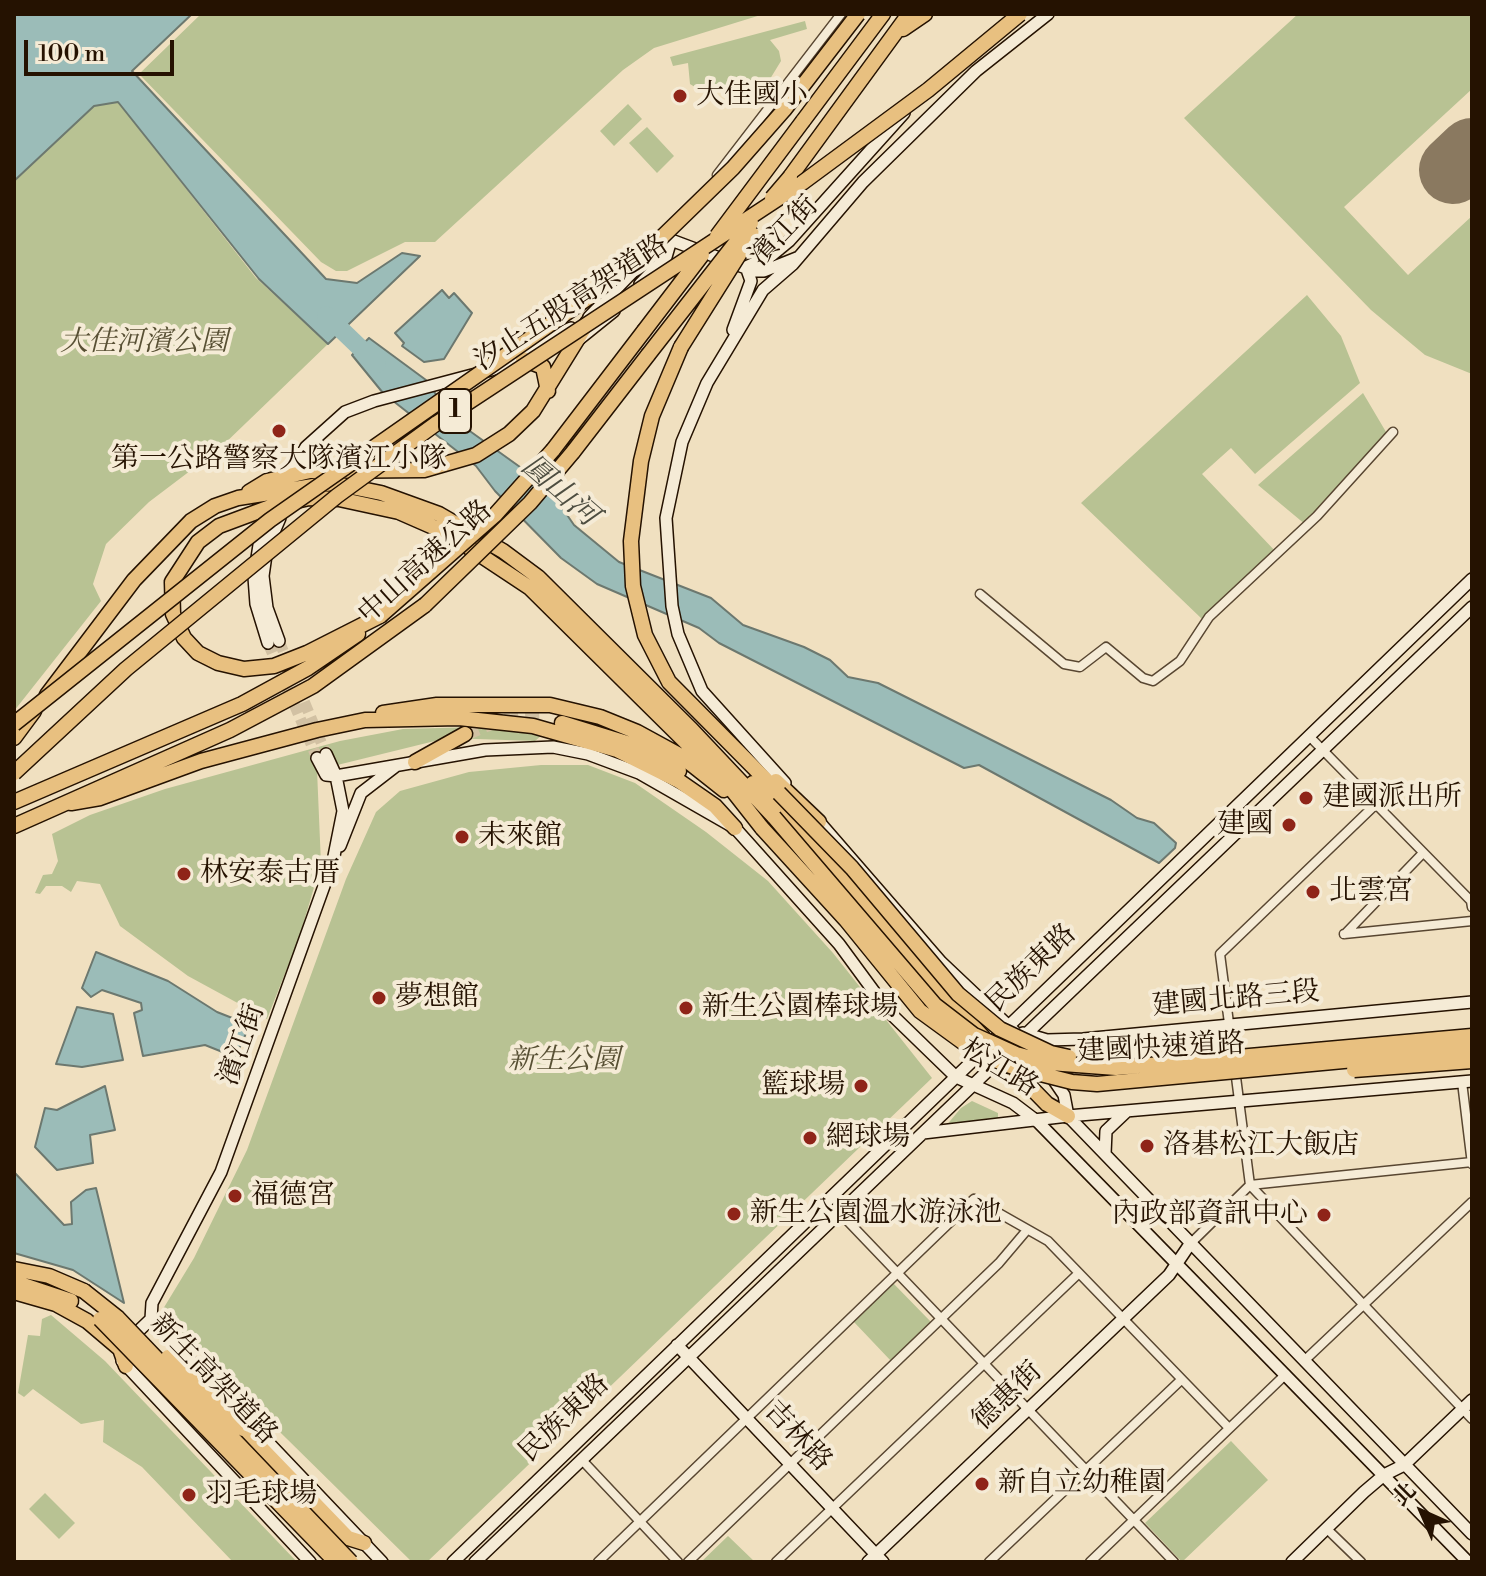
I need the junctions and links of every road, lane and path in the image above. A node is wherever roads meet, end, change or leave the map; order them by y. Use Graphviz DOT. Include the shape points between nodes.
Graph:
graph roads {
  1 [pos="841,14"];
  2 [pos="858,14"];
  3 [pos="883,14"];
  4 [pos="909,14"];
  5 [pos="925,14"];
  6 [pos="1013,14"];
  7 [pos="1020,14"];
  8 [pos="1048,14"];
  9 [pos="893,37"];
  10 [pos="790,177"];
  11 [pos="671,240"];
  12 [pos="799,257"];
  13 [pos="746,267"];
  14 [pos="592,315"];
  15 [pos="579,340"];
  16 [pos="729,342"];
  17 [pos="523,359"];
  18 [pos="482,371"];
  19 [pos="548,391"];
  20 [pos="1393,432"];
  21 [pos="301,466"];
  22 [pos="238,498"];
  23 [pos="275,517"];
  24 [pos="667,552"];
  25 [pos="1472,579"];
  26 [pos="980,594"];
  27 [pos="1472,607"];
  28 [pos="380,616"];
  29 [pos="274,642"];
  30 [pos="701,714"];
  31 [pos="542,719"];
  32 [pos="365,720"];
  33 [pos="14,724"];
  34 [pos="692,730"];
  35 [pos="465,734"];
  36 [pos="1309,736"];
  37 [pos="14,738"];
  38 [pos="1322,751"];
  39 [pos="322,756"];
  40 [pos="415,762"];
  41 [pos="396,766"];
  42 [pos="14,773"];
  43 [pos="336,776"];
  44 [pos="1248,795"];
  45 [pos="740,801"];
  46 [pos="14,802"];
  47 [pos="71,803"];
  48 [pos="1375,805"];
  49 [pos="1261,809"];
  50 [pos="819,822"];
  51 [pos="14,826"];
  52 [pos="735,828"];
  53 [pos="762,828"];
  54 [pos="1422,854"];
  55 [pos="333,861"];
  56 [pos="1472,903"];
  57 [pos="1472,921"];
  58 [pos="1472,1002"];
  59 [pos="1228,1024"];
  60 [pos="1008,1025"];
  61 [pos="1023,1036"];
  62 [pos="1472,1036"];
  63 [pos="989,1043"];
  64 [pos="1472,1049"];
  65 [pos="1001,1057"];
  66 [pos="1472,1061"];
  67 [pos="1116,1068"];
  68 [pos="956,1077"];
  69 [pos="1166,1079"];
  70 [pos="1467,1082"];
  71 [pos="971,1084"];
  72 [pos="1238,1101"];
  73 [pos="1128,1110"];
  74 [pos="1068,1116"];
  75 [pos="1038,1122"];
  76 [pos="923,1133"];
  77 [pos="1105,1154"];
  78 [pos="1472,1163"];
  79 [pos="1250,1185"];
  80 [pos="1472,1202"];
  81 [pos="840,1213"];
  82 [pos="1027,1230"];
  83 [pos="1190,1244"];
  84 [pos="1179,1263"];
  85 [pos="14,1269"];
  86 [pos="896,1272"];
  87 [pos="1079,1273"];
  88 [pos="14,1282"];
  89 [pos="84,1291"];
  90 [pos="14,1292"];
  91 [pos="14,1299"];
  92 [pos="1364,1303"];
  93 [pos="151,1319"];
  94 [pos="940,1319"];
  95 [pos="1123,1320"];
  96 [pos="677,1345"];
  97 [pos="115,1347"];
  98 [pos="689,1358"];
  99 [pos="1304,1361"];
  100 [pos="983,1365"];
  101 [pos="126,1366"];
  102 [pos="1286,1374"];
  103 [pos="1181,1380"];
  104 [pos="1472,1400"];
  105 [pos="1463,1409"];
  106 [pos="1028,1412"];
  107 [pos="746,1418"];
  108 [pos="1472,1419"];
  109 [pos="1229,1428"];
  110 [pos="581,1459"];
  111 [pos="790,1464"];
  112 [pos="1404,1465"];
  113 [pos="1084,1472"];
  114 [pos="1384,1475"];
  115 [pos="832,1509"];
  116 [pos="1135,1520"];
  117 [pos="641,1521"];
  118 [pos="1327,1529"];
  119 [pos="1472,1534"];
  120 [pos="364,1543"];
  121 [pos="876,1560"];
  122 [pos="310,1562"];
  123 [pos="336,1562"];
  124 [pos="351,1562"];
  125 [pos="382,1562"];
  126 [pos="453,1562"];
  127 [pos="475,1562"];
  128 [pos="598,1562"];
  129 [pos="678,1562"];
  130 [pos="688,1562"];
  131 [pos="776,1562"];
  132 [pos="989,1562"];
  133 [pos="1090,1562"];
  134 [pos="1174,1562"];
  135 [pos="1292,1562"];
  136 [pos="1361,1562"];
  137 [pos="1468,1562"];
  1 -- 11 [label="street"];
  2 -- 33 [label="highway, 汐止五股高架道路 / 1, bridge" via="733,168 660,239 592,295 270,520"];
  3 -- 28 [label="highway, 中山高速公路, bridge" via="553,450 495,515"];
  4 -- 9 [label="highway, 中山高速公路"];
  5 -- 9 [label="highway"];
  6 -- 13 [label="street, 濱江街" via="900,117 780,249"];
  7 -- 42 [label="highway, 汐止五股高架道路 / 1, bridge" via="802,183 437,423 337,496 149,649"];
  8 -- 12 [label="street, 濱江街" via="976,71 863,182"];
  9 -- 10 [label="highway, 中山高速公路"];
  10 -- 30 [label="highway, bridge" via="681,347 652,416 641,461 631,541 633,586 645,635 669,682"];
  10 -- 47 [label="highway, 中山高速公路, bridge" via="530,503 425,605 313,686"];
  11 -- 13 [label="street, 濱江街"];
  11 -- 14 [label="street"];
  11 -- 15 [label="street" via="656,269"];
  12 -- 13 [label="street" via="764,271"];
  12 -- 16 [label="street, 濱江街" via="763,290"];
  13 -- 16 [label="street" via="751,281"];
  14 -- 15 [label="highway"];
  14 -- 18 [label="street"];
  15 -- 17 [label="street"];
  15 -- 19 [label="highway"];
  16 -- 24 [label="street, 濱江街" via="682,442 666,518"];
  17 -- 18 [label="street"];
  17 -- 19 [label="highway" via="543,367"];
  18 -- 21 [label="street" via="345,412 306,447"];
  19 -- 22 [label="highway" via="509,434 450,465 387,473 310,471 267,481"];
  20 -- 26 [label="street" via="1317,516 1209,617 1180,661 1153,681 1106,647 1080,667 1064,664"];
  22 -- 34 [label="highway" via="332,483 381,493 458,523 538,577"];
  22 -- 37 [label="highway, bridge" via="191,521 134,580"];
  23 -- 29 [label="street" via="263,576"];
  24 -- 50 [label="street, 松江路" via="678,634 702,691"];
  25 -- 36 [label="street, 民族東路"];
  27 -- 38 [label="street, 民族東路"];
  28 -- 45 [label="highway" via="274,666 244,669 198,653 184,638 173,614 172,582 198,542 219,526 270,507 309,498 339,499 399,512 447,533 530,588"];
  28 -- 46 [label="highway, 中山高速公路" via="308,668 242,704"];
  30 -- 50 [label="highway"];
  30 -- 67 [label="highway, bridge" via="852,868 958,994 1000,1029 1051,1053"];
  31 -- 53 [label="highway" via="633,745"];
  32 -- 45 [label="highway" via="437,705 550,705 637,732 681,756"];
  32 -- 47 [label="highway" via="201,761 100,798"];
  32 -- 52 [label="highway" via="459,718 572,735 636,758 679,781"];
  34 -- 63 [label="highway" via="779,806 939,993"];
  34 -- 67 [label="highway, 建國快速道路, bridge" via="951,1019 1016,1054 1050,1063"];
  35 -- 40 [label="highway"];
  36 -- 38 [label="street"];
  36 -- 44 [label="street, 民族東路"];
  38 -- 48 [label="street"];
  38 -- 49 [label="street, 民族東路"];
  39 -- 43 [label="street" via="326,775"];
  40 -- 41 [label="street, 松江路"];
  40 -- 52 [label="street, 松江路" via="524,746 588,754 639,773"];
  41 -- 43 [label="street, 松江路"];
  41 -- 55 [label="street, 松江路" via="361,793"];
  43 -- 55 [label="street, 濱江街" via="343,811"];
  44 -- 49 [label="street"];
  44 -- 60 [label="street, 民族東路"];
  45 -- 53 [label="highway"];
  47 -- 51 [label="highway, 中山高速公路"];
  48 -- 54 [label="street"];
  48 -- 59 [label="street" via="1220,954"];
  49 -- 61 [label="street, 民族東路"];
  50 -- 60 [label="street, 松江路" via="941,962"];
  52 -- 68 [label="street, 松江路" via="839,944 889,1012"];
  53 -- 69 [label="highway, 建國快速道路, bridge" via="920,1011 979,1054 1072,1082"];
  54 -- 56 [label="street"];
  54 -- 57 [label="street" via="1344,934"];
  55 -- 93 [label="street, 濱江街" via="213,1194 152,1303"];
  58 -- 59 [label="street, 建國北路三段"];
  59 -- 61 [label="street, 建國北路三段" via="1083,1039"];
  59 -- 72 [label="street"];
  60 -- 61 [label="street, 松江路"];
  60 -- 63 [label="street, 民族東路"];
  61 -- 65 [label="street, 民族東路"];
  61 -- 74 [label="street, 松江路" via="1064,1095"];
  62 -- 67 [label="highway, 建國快速道路, bridge"];
  63 -- 65 [label="highway"];
  63 -- 68 [label="street, 民族東路"];
  64 -- 69 [label="highway, 建國快速道路, bridge"];
  65 -- 71 [label="street, 民族東路"];
  65 -- 74 [label="highway" via="1047,1104"];
  66 -- 69 [label="highway, bridge" via="1203,1083"];
  68 -- 71 [label="street, 松江路"];
  68 -- 96 [label="street, 民族東路"];
  70 -- 72 [label="street"];
  70 -- 78 [label="street"];
  71 -- 75 [label="street, 松江路" via="1013,1103"];
  71 -- 76 [label="street, 民族東路"];
  72 -- 73 [label="street"];
  72 -- 79 [label="street"];
  73 -- 74 [label="street"];
  73 -- 77 [label="street" via="1106,1131"];
  74 -- 75 [label="street"];
  74 -- 77 [label="street, 松江路"];
  75 -- 76 [label="street"];
  75 -- 84 [label="street, 松江路"];
  76 -- 81 [label="street, 民族東路"];
  77 -- 83 [label="street, 松江路"];
  78 -- 79 [label="street"];
  79 -- 83 [label="street"];
  79 -- 92 [label="street"];
  80 -- 92 [label="street"];
  81 -- 86 [label="street"];
  81 -- 98 [label="street, 民族東路"];
  82 -- 86 [label="street" via="974,1199"];
  82 -- 87 [label="street" via="1048,1241"];
  82 -- 94 [label="street"];
  83 -- 84 [label="street, 德惠街"];
  83 -- 99 [label="street, 松江路"];
  84 -- 95 [label="street, 德惠街"];
  84 -- 102 [label="street, 松江路"];
  85 -- 89 [label="highway, 新生高架道路"];
  86 -- 94 [label="street"];
  86 -- 107 [label="street"];
  87 -- 95 [label="street"];
  87 -- 100 [label="street"];
  88 -- 123 [label="highway, 新生高架道路, bridge" via="69,1299 119,1335"];
  89 -- 120 [label="highway, bridge" via="105,1301 147,1337 348,1538"];
  89 -- 124 [label="highway, 新生高架道路, bridge" via="118,1318"];
  90 -- 97 [label="highway" via="74,1312"];
  91 -- 97 [label="street" via="47,1306"];
  92 -- 99 [label="street"];
  92 -- 105 [label="street"];
  93 -- 97 [label="street"];
  93 -- 120 [label="street"];
  94 -- 100 [label="street"];
  94 -- 111 [label="street"];
  95 -- 103 [label="street"];
  95 -- 106 [label="street, 德惠街"];
  96 -- 98 [label="street, 吉林路"];
  96 -- 126 [label="street, 民族東路"];
  97 -- 101 [label="highway"];
  98 -- 107 [label="street, 吉林路"];
  98 -- 110 [label="street, 民族東路"];
  99 -- 112 [label="street, 松江路"];
  100 -- 106 [label="street"];
  100 -- 115 [label="street"];
  101 -- 122 [label="street"];
  102 -- 109 [label="street"];
  102 -- 114 [label="street, 松江路"];
  103 -- 109 [label="street"];
  103 -- 113 [label="street"];
  104 -- 105 [label="street"];
  105 -- 108 [label="street"];
  105 -- 112 [label="street"];
  106 -- 113 [label="street"];
  106 -- 121 [label="street, 德惠街"];
  107 -- 111 [label="street, 吉林路"];
  107 -- 117 [label="street"];
  109 -- 116 [label="street"];
  110 -- 117 [label="street"];
  110 -- 127 [label="street, 民族東路"];
  111 -- 115 [label="street, 吉林路"];
  111 -- 130 [label="street"];
  112 -- 114 [label="street"];
  112 -- 119 [label="street, 松江路"];
  113 -- 116 [label="street"];
  113 -- 132 [label="street"];
  114 -- 118 [label="street"];
  114 -- 137 [label="street, 松江路"];
  115 -- 121 [label="street, 吉林路"];
  115 -- 131 [label="street"];
  116 -- 133 [label="street"];
  116 -- 134 [label="street"];
  117 -- 128 [label="street"];
  117 -- 129 [label="street"];
  118 -- 135 [label="street"];
  118 -- 136 [label="street"];
  120 -- 125 [label="street"];
}
